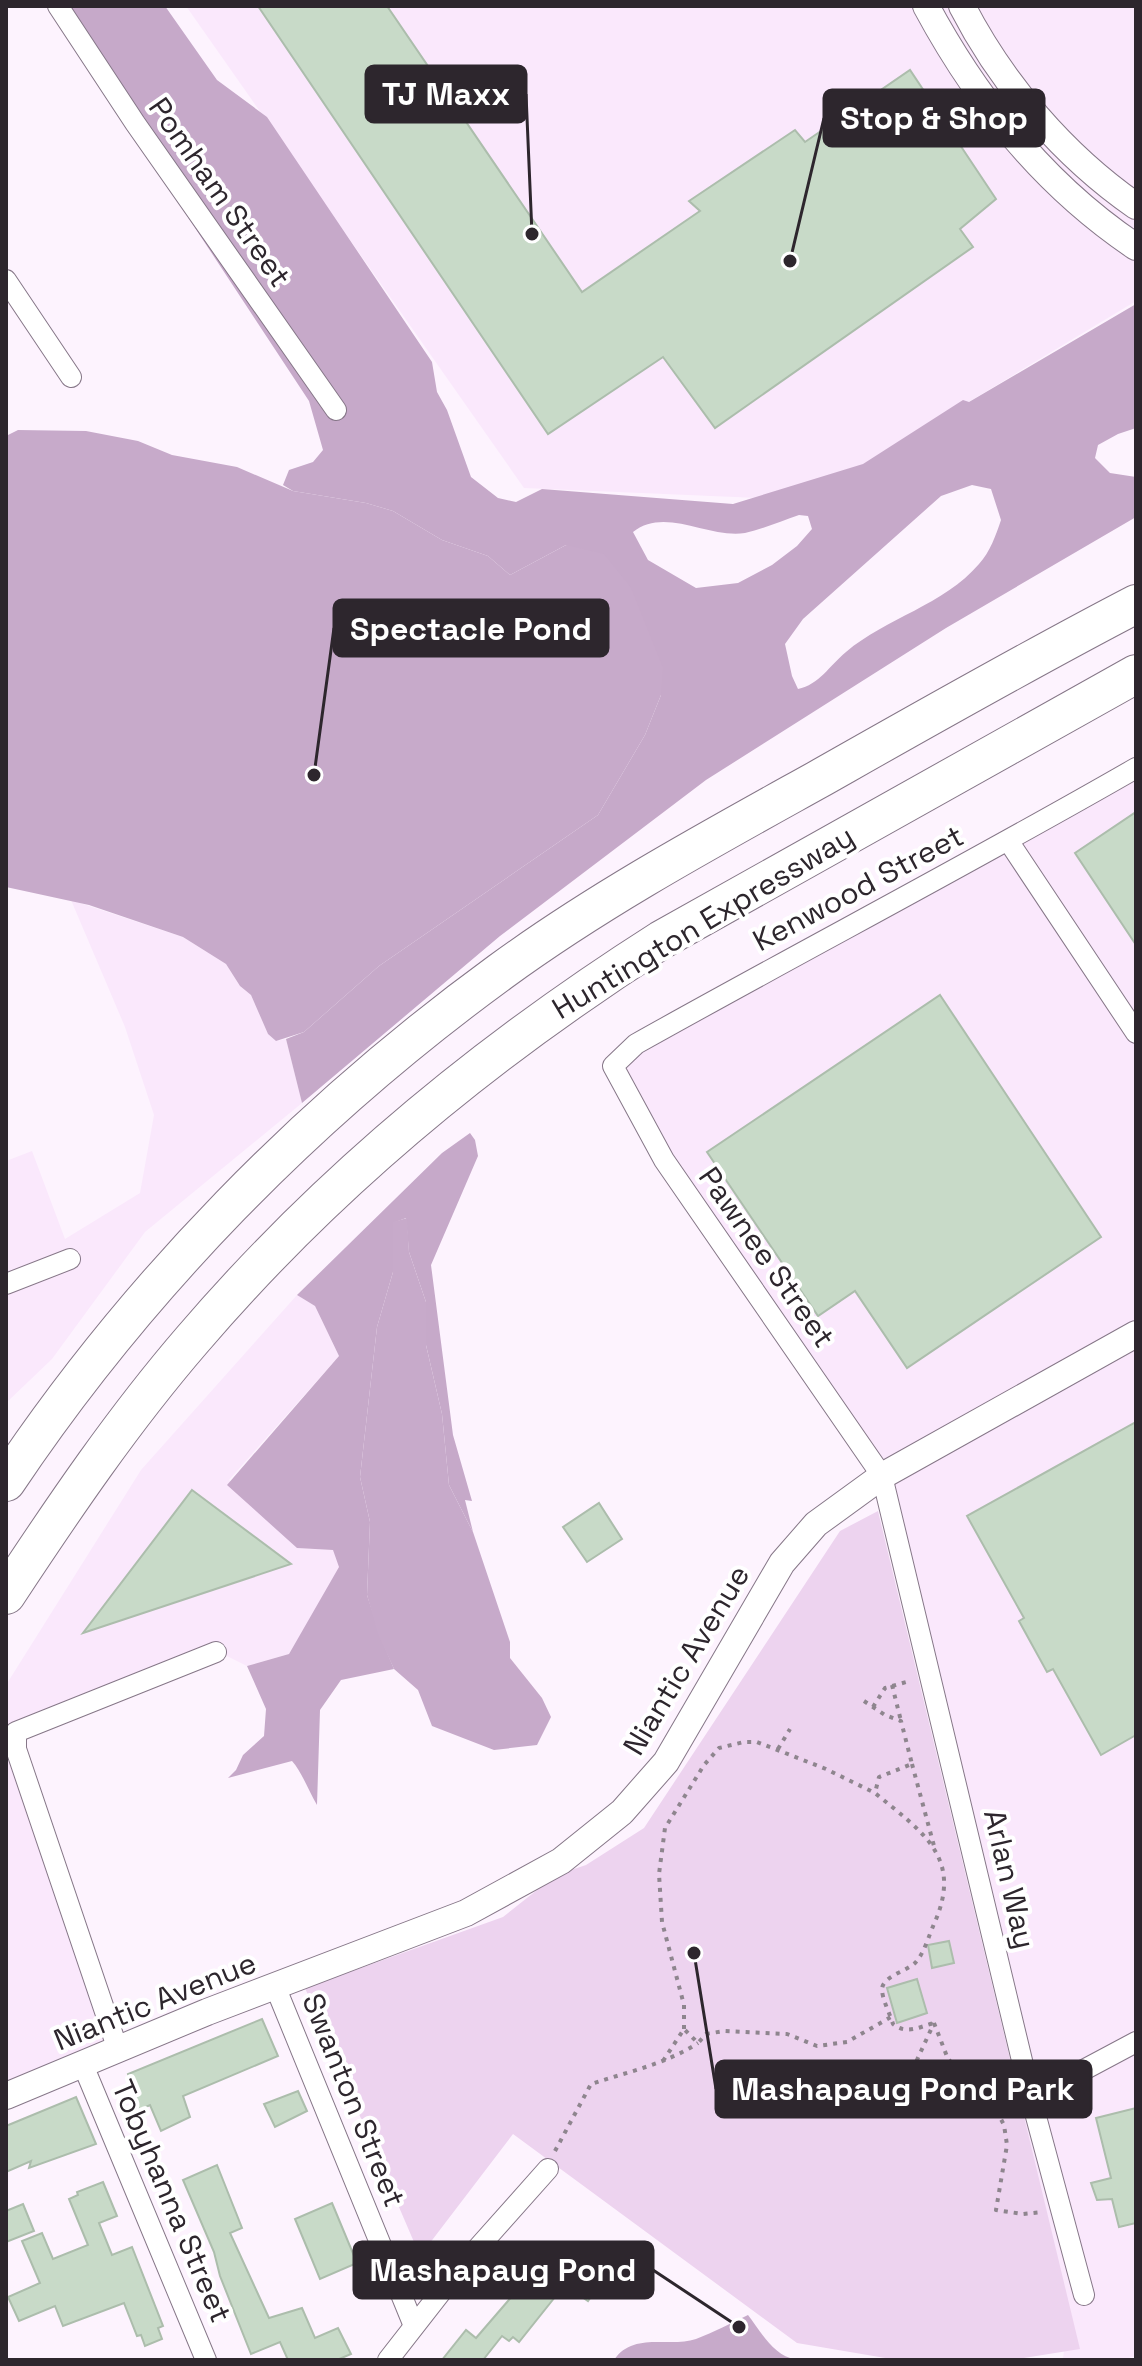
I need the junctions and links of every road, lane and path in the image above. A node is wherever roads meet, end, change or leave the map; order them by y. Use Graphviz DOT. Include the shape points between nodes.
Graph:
graph roads {
  1 [pos="58,6"];
  2 [pos="926,6"];
  3 [pos="962,6"];
  4 [pos="1136,206"];
  5 [pos="1136,247"];
  6 [pos="6,280"];
  7 [pos="71,377"];
  8 [pos="336,410"];
  9 [pos="1136,576"];
  10 [pos="1136,604"];
  11 [pos="1136,674"];
  12 [pos="869,750"];
  13 [pos="1136,768"];
  14 [pos="1009,842"];
  15 [pos="1136,1033"];
  16 [pos="613,1066"];
  17 [pos="70,1259"];
  18 [pos="6,1284"];
  19 [pos="1136,1334"];
  20 [pos="882,1476"];
  21 [pos="6,1482"];
  22 [pos="6,1595"];
  23 [pos="216,1652"];
  24 [pos="930,1675"];
  25 [pos="892,1685"];
  26 [pos="864,1701"];
  27 [pos="873,1707"];
  28 [pos="901,1721"];
  29 [pos="790,1729"];
  30 [pos="778,1749"];
  31 [pos="912,1764"];
  32 [pos="875,1793"];
  33 [pos="934,1847"];
  34 [pos="275,1986"];
  35 [pos="891,2017"];
  36 [pos="934,2023"];
  37 [pos="684,2029"];
  38 [pos="1136,2042"];
  39 [pos="698,2043"];
  40 [pos="118,2050"];
  41 [pos="663,2061"];
  42 [pos="83,2065"];
  43 [pos="904,2088"];
  44 [pos="6,2096"];
  45 [pos="1031,2098"];
  46 [pos="551,2160"];
  47 [pos="1060,2210"];
  48 [pos="1084,2295"];
  49 [pos="414,2326"];
  50 [pos="206,2360"];
  51 [pos="388,2360"];
  1 -- 8 [label="street, Pomham Street"];
  2 -- 5 [label="street" via="969,80 1016,140 1069,195"];
  3 -- 4 [label="street" via="1035,113"];
  6 -- 7 [label="street"];
  9 -- 12 [label="highway" via="974,675"];
  10 -- 12 [label="highway"];
  11 -- 22 [label="highway, Huntington Expressway" via="661,940 470,1073 353,1172 242,1283 96,1461"];
  12 -- 21 [label="highway" via="567,926 381,1065 266,1169 159,1283"];
  13 -- 14 [label="street, Kenwood Street"];
  14 -- 15 [label="street"];
  14 -- 16 [label="street, Kenwood Street" via="636,1044"];
  16 -- 20 [label="street, Pawnee Street" via="664,1160"];
  17 -- 18 [label="street"];
  19 -- 20 [label="street, Niantic Avenue"];
  20 -- 24 [label="street, Arlan Way"];
  20 -- 34 [label="street, Niantic Avenue" via="816,1524 782,1563 666,1762 622,1812 561,1861 466,1913"];
  23 -- 40 [label="street" via="16,1732 16,1749"];
  24 -- 25 [label="path"];
  24 -- 45 [label="street, Arlan Way"];
  25 -- 27 [label="path"];
  25 -- 28 [label="path"];
  26 -- 27 [label="path"];
  27 -- 28 [label="path"];
  28 -- 31 [label="path"];
  29 -- 30 [label="path"];
  30 -- 32 [label="path"];
  30 -- 37 [label="path" via="757,1742 719,1748 665,1828 659,1874 662,1922 684,2005"];
  31 -- 32 [label="path" via="879,1777"];
  31 -- 33 [label="path"];
  32 -- 33 [label="path"];
  33 -- 35 [label="path" via="945,1881 942,1898 917,1962 883,1985"];
  34 -- 40 [label="street, Niantic Avenue"];
  34 -- 49 [label="street, Swanton Street"];
  35 -- 36 [label="path" via="897,2028 907,2031"];
  35 -- 39 [label="path" via="847,2042 817,2046 787,2034 724,2031 706,2034"];
  36 -- 43 [label="path"];
  36 -- 47 [label="path" via="948,2059 993,2104 1004,2125 1007,2145 996,2210"];
  37 -- 39 [label="path"];
  37 -- 41 [label="path"];
  38 -- 45 [label="street"];
  39 -- 41 [label="path"];
  40 -- 42 [label="street, Niantic Avenue"];
  41 -- 46 [label="path" via="591,2084"];
  42 -- 44 [label="street, Niantic Avenue"];
  42 -- 50 [label="street, Tobyhanna Street"];
  45 -- 47 [label="street, Arlan Way"];
  46 -- 49 [label="street"];
  47 -- 48 [label="street, Arlan Way"];
  49 -- 51 [label="street"];
}
